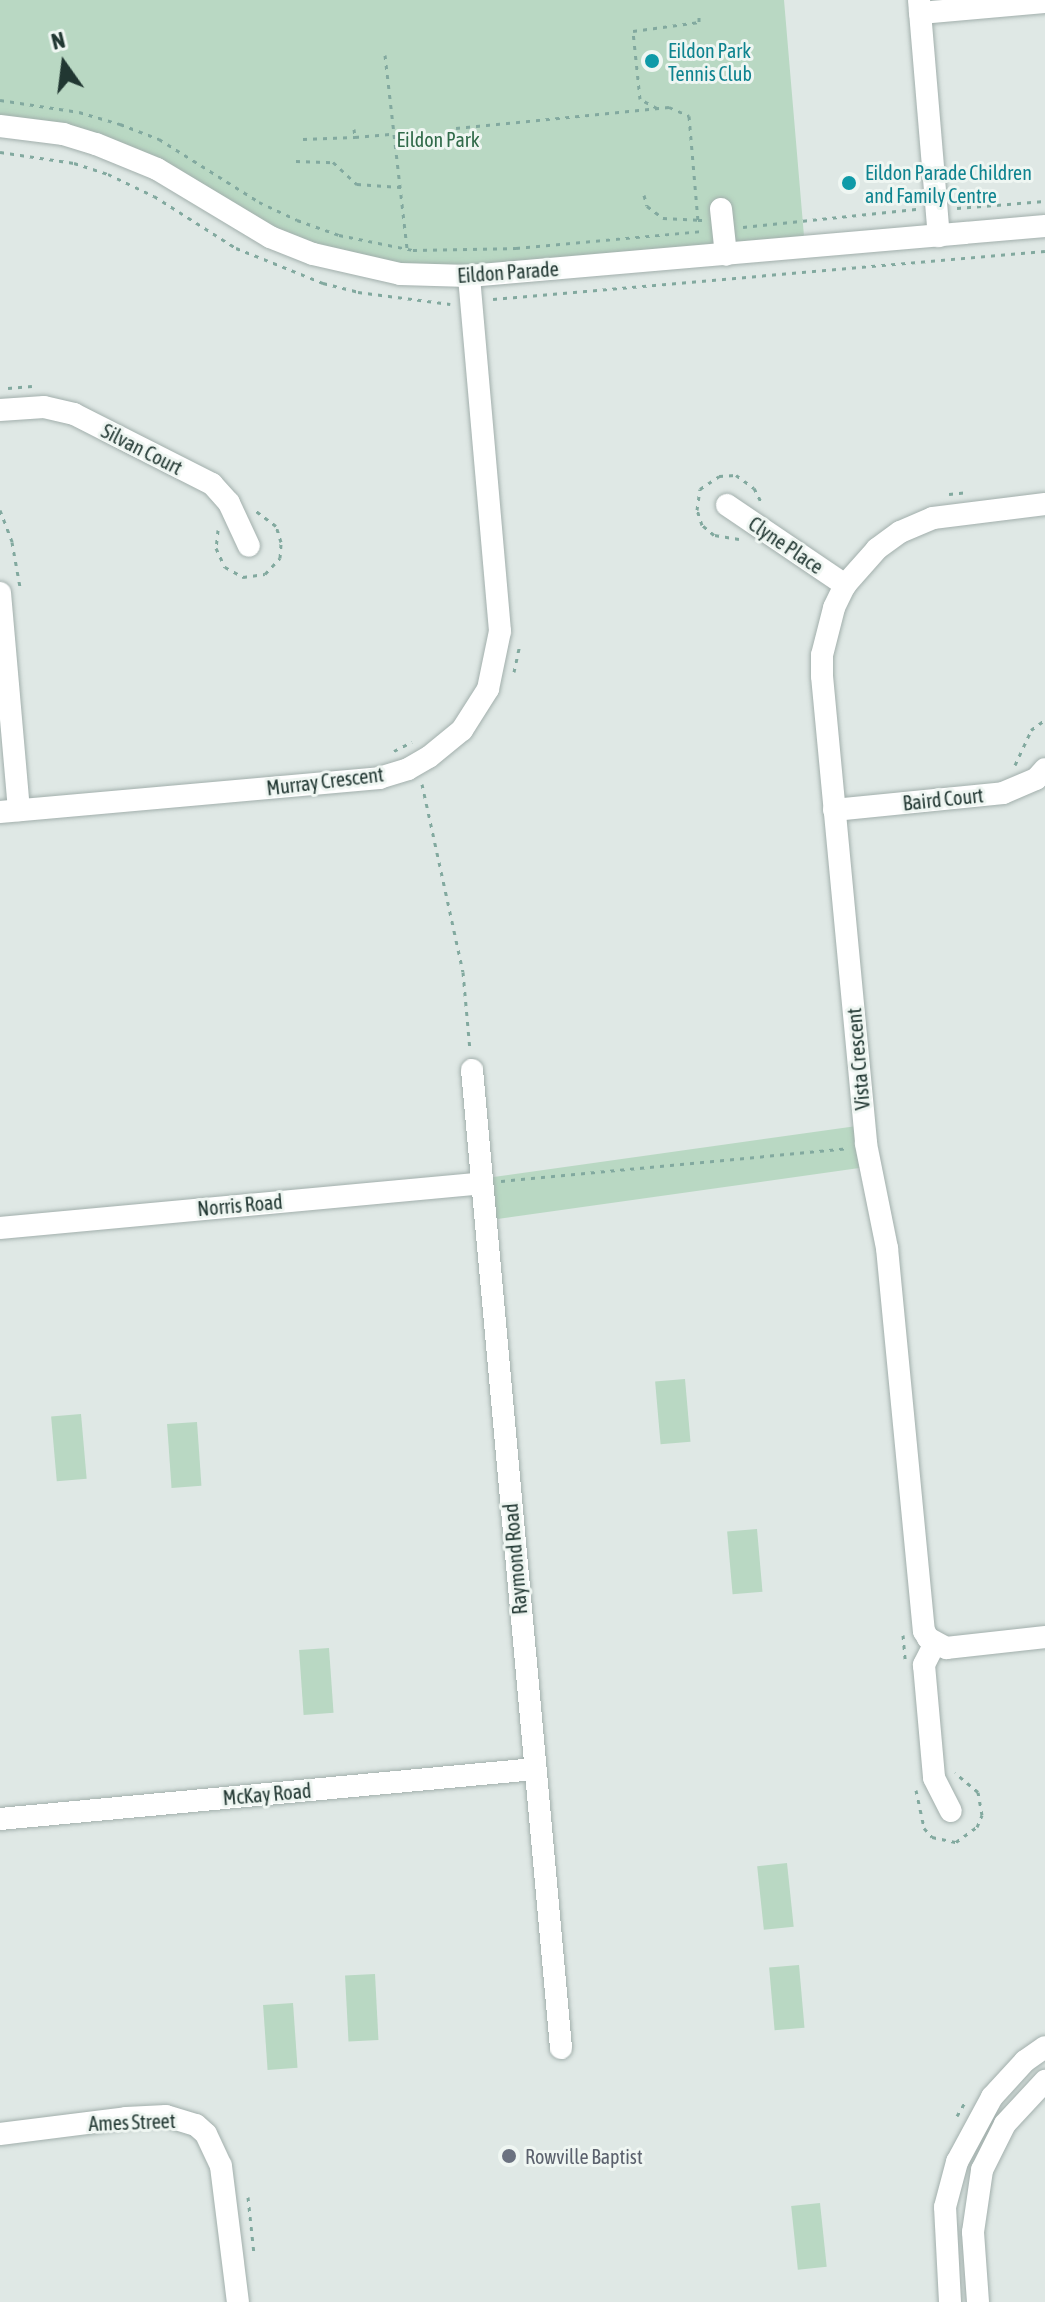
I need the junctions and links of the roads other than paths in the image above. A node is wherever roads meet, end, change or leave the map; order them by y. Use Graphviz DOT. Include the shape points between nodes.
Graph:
graph roads {
  1 [pos="1045,2"];
  2 [pos="919,7"];
  3 [pos="0,126"];
  4 [pos="722,219"];
  5 [pos="1045,226"];
  6 [pos="939,236"];
  7 [pos="726,255"];
  8 [pos="469,276"];
  9 [pos="0,410"];
  10 [pos="1045,504"];
  11 [pos="727,505"];
  12 [pos="249,546"];
  13 [pos="845,585"];
  14 [pos="0,593"];
  15 [pos="1045,769"];
  16 [pos="834,810"];
  17 [pos="10,811"];
  18 [pos="472,1070"];
  19 [pos="481,1183"];
  20 [pos="0,1228"];
  21 [pos="1045,1637"];
  22 [pos="935,1643"];
  23 [pos="535,1769"];
  24 [pos="951,1811"];
  25 [pos="0,1819"];
  26 [pos="561,2048"];
  27 [pos="1044,2051"];
  28 [pos="1045,2081"];
  29 [pos="0,2134"];
  30 [pos="977,2298"];
  31 [pos="950,2299"];
  32 [pos="238,2302"];
  1 -- 2 [label="street"];
  2 -- 6 [label="street"];
  3 -- 8 [label="street, Eildon Parade" via="63,134 128,156 259,231 313,254 400,274"];
  4 -- 7 [label="street"];
  5 -- 6 [label="street, Eildon Parade"];
  6 -- 7 [label="street, Eildon Parade"];
  7 -- 8 [label="street, Eildon Parade"];
  8 -- 17 [label="street, Murray Crescent" via="500,631 488,689 462,730 429,757 379,778"];
  9 -- 12 [label="street, Silvan Court" via="34,406 74,414 212,484 229,503"];
  10 -- 13 [label="street, Vista Crescent" via="922,522 877,549"];
  11 -- 13 [label="street, Clyne Place"];
  13 -- 16 [label="street, Vista Crescent" via="822,655"];
  14 -- 17 [label="street"];
  15 -- 16 [label="street, Baird Court" via="1036,779 1003,793"];
  16 -- 22 [label="street, Vista Crescent" via="866,1144 887,1248 922,1623"];
  18 -- 19 [label="street, Raymond Road"];
  19 -- 20 [label="street, Norris Road"];
  19 -- 23 [label="street, Raymond Road"];
  21 -- 22 [label="street" via="956,1648"];
  22 -- 24 [label="street" via="924,1665 934,1778"];
  23 -- 25 [label="street, McKay Road"];
  23 -- 26 [label="street, Raymond Road"];
  27 -- 31 [label="street" via="1025,2061 992,2097 957,2162 945,2207"];
  28 -- 30 [label="street" via="1005,2124 982,2170 973,2232"];
  29 -- 32 [label="street, Ames Street" via="126,2118 183,2119 206,2134 221,2166"];
  30 -- 31 [label="street"];
}
